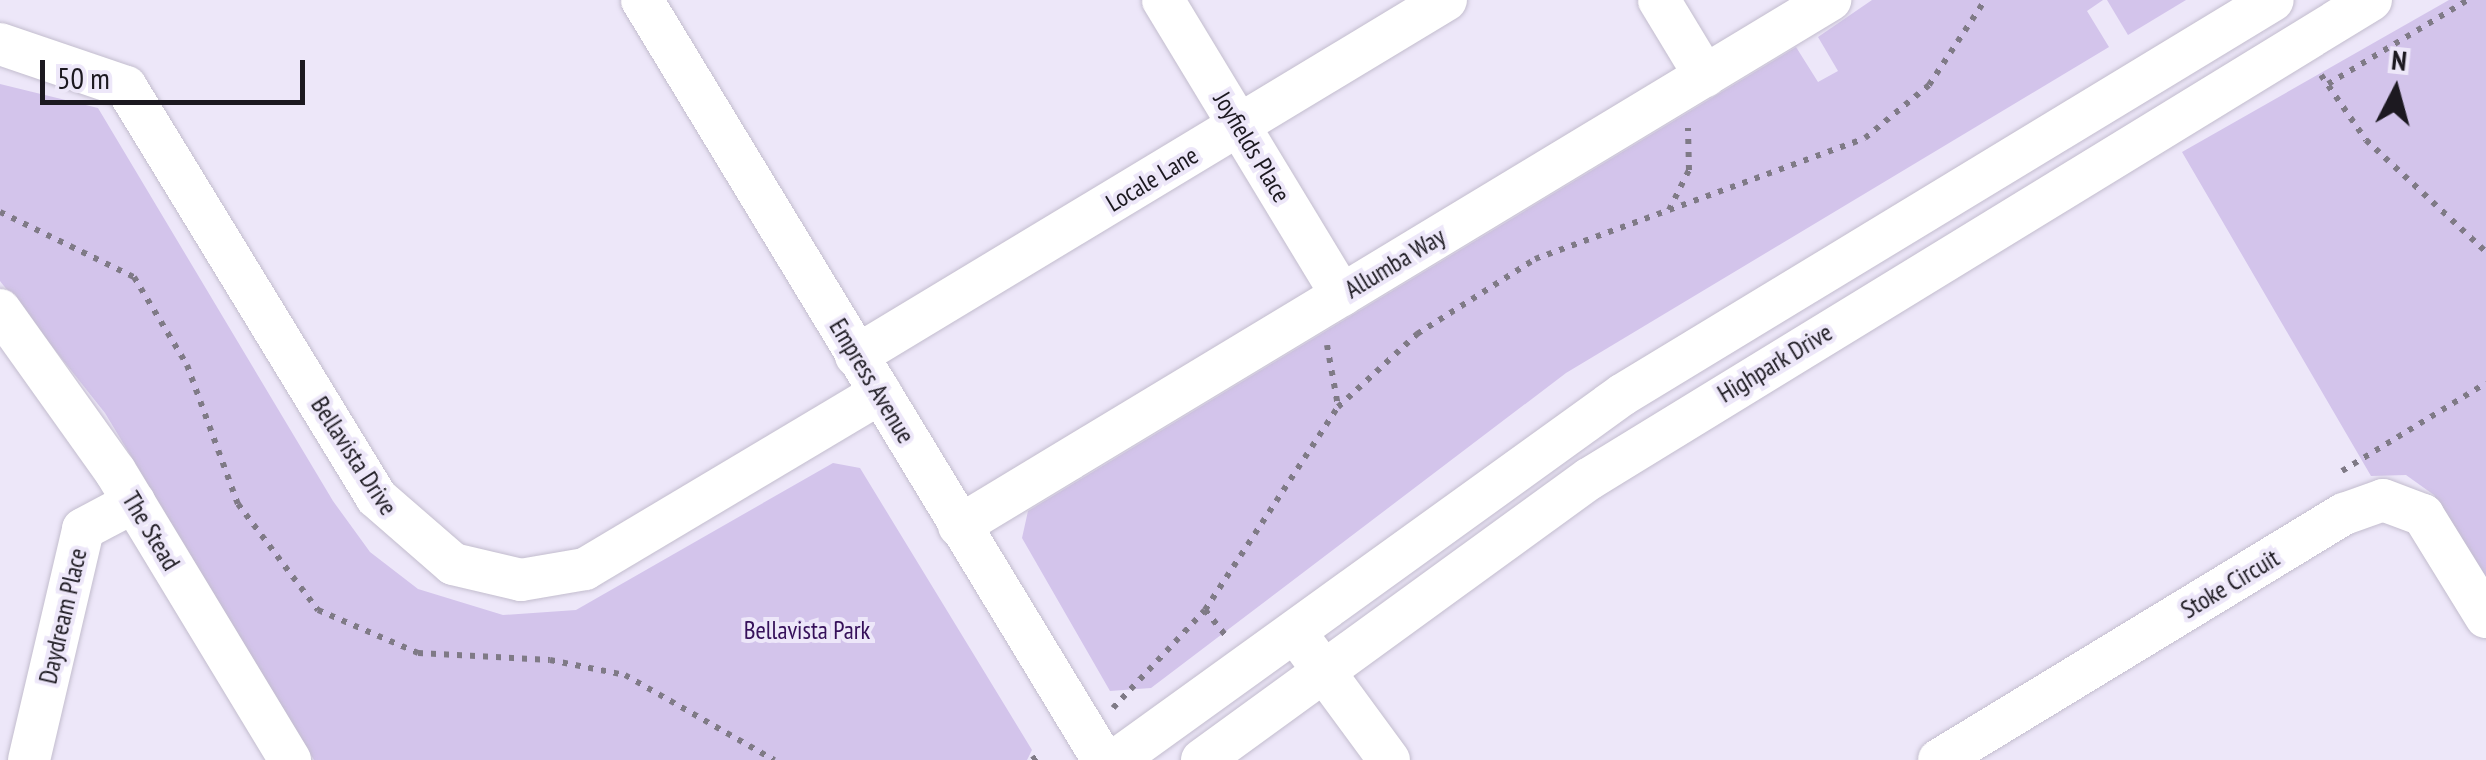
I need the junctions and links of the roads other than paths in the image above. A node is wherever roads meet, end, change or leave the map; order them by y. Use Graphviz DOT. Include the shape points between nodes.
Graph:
graph roads {
  1 [pos="642,0"];
  2 [pos="1163,0"];
  3 [pos="1446,0"];
  4 [pos="1660,0"];
  5 [pos="1830,0"];
  6 [pos="2273,0"];
  7 [pos="2370,0"];
  8 [pos="0,44"];
  9 [pos="1690,86"];
  10 [pos="1239,126"];
  11 [pos="1325,305"];
  12 [pos="0,310"];
  13 [pos="856,356"];
  14 [pos="880,393"];
  15 [pos="134,502"];
  16 [pos="960,526"];
  17 [pos="2486,617"];
  18 [pos="1292,628"];
  19 [pos="1323,670"];
  20 [pos="1092,743"];
  21 [pos="287,759"];
  22 [pos="29,760"];
  23 [pos="1116,760"];
  24 [pos="1202,760"];
  25 [pos="1389,760"];
  26 [pos="1939,760"];
  1 -- 13 [label="street, Empress Avenue"];
  2 -- 10 [label="street, Joyfields Place"];
  3 -- 10 [label="street, Locale Lane"];
  4 -- 9 [label="street"];
  5 -- 9 [label="street, Allumba Way"];
  6 -- 18 [label="street, Highpark Drive" via="1622,395"];
  7 -- 19 [label="street, Highpark Drive" via="1589,479"];
  8 -- 14 [label="street, Bellavista Drive" via="126,87 376,497 452,564 521,580 585,568"];
  9 -- 11 [label="street, Allumba Way"];
  10 -- 11 [label="street, Joyfields Place"];
  10 -- 13 [label="street, Locale Lane"];
  11 -- 16 [label="street, Allumba Way"];
  12 -- 15 [label="street, The Stead"];
  13 -- 14 [label="street, Empress Avenue"];
  14 -- 16 [label="street, Empress Avenue"];
  15 -- 21 [label="street, The Stead"];
  15 -- 22 [label="street, Daydream Place" via="83,529"];
  16 -- 20 [label="street, Empress Avenue"];
  17 -- 26 [label="street, Stoke Circuit" via="2408,503 2383,500 2344,514"];
  18 -- 19 [label="street"];
  18 -- 23 [label="street, Highpark Drive"];
  19 -- 24 [label="street, Highpark Drive"];
  19 -- 25 [label="street"];
}
